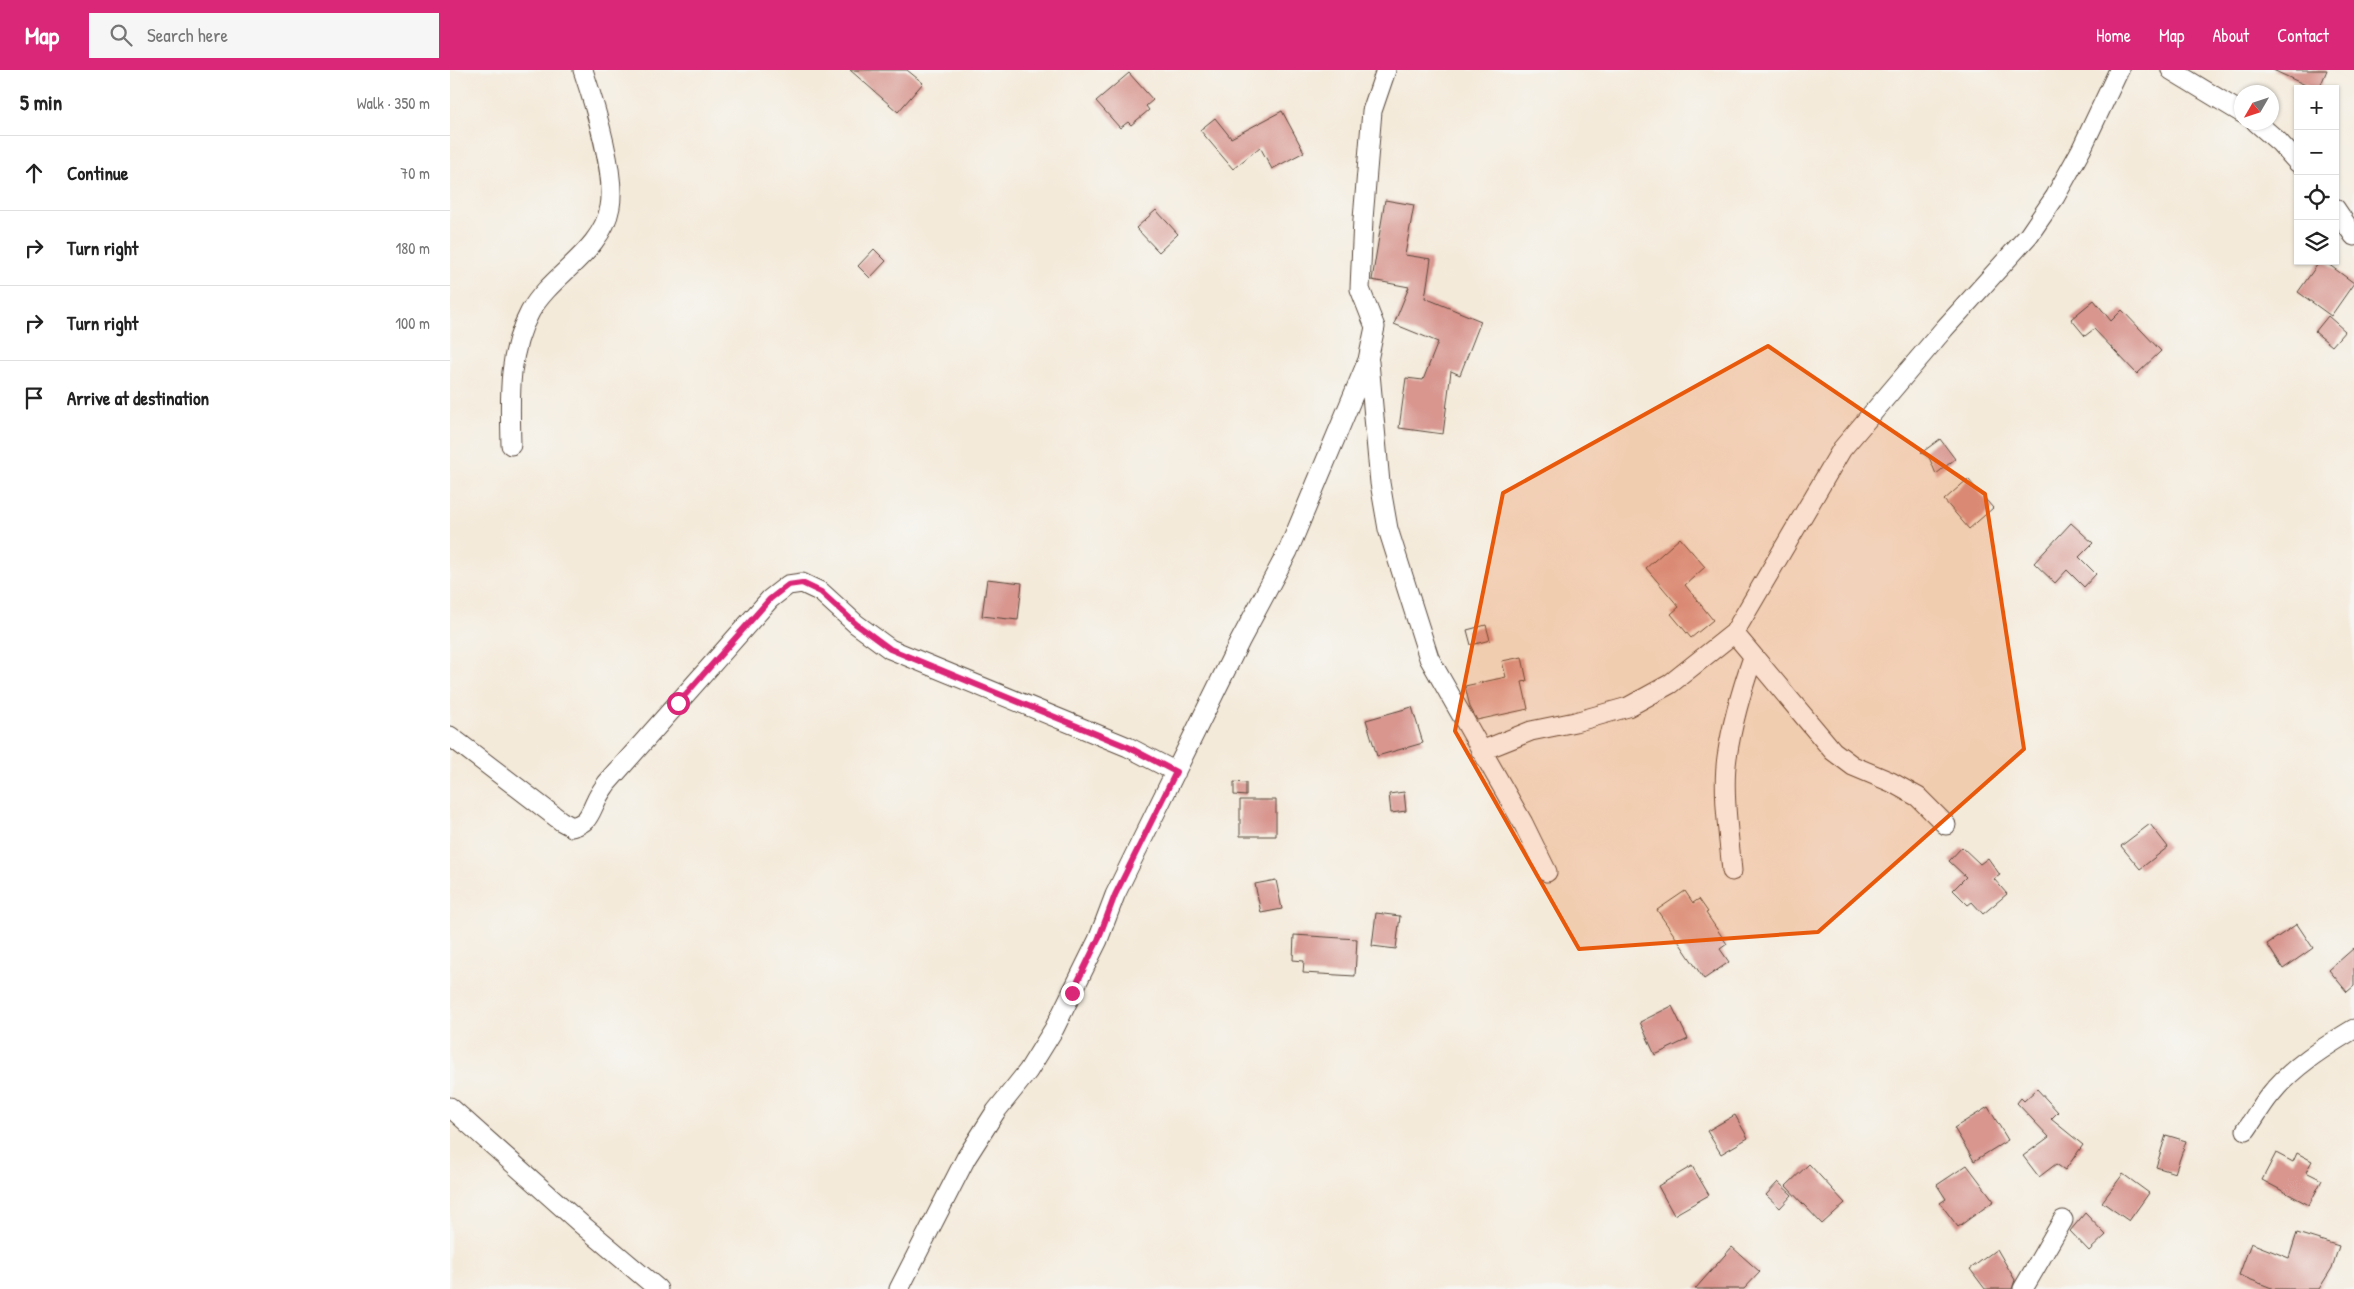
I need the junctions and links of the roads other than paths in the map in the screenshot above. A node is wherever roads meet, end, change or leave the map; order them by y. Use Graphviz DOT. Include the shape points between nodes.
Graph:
graph roads {
  1 [pos="583,70"];
  2 [pos="1386,70"];
  3 [pos="2120,70"];
  4 [pos="2171,70"];
  5 [pos="2234,108"];
  6 [pos="2265,130"];
  7 [pos="2294,159"];
  8 [pos="2339,214"];
  9 [pos="2354,236"];
  10 [pos="1368,360"];
  11 [pos="511,445"];
  12 [pos="1734,633"];
  13 [pos="1753,657"];
  14 [pos="450,736"];
  15 [pos="1481,751"];
  16 [pos="1176,772"];
  17 [pos="1946,825"];
  18 [pos="1732,871"];
  19 [pos="1547,872"];
  20 [pos="2354,1029"];
  21 [pos="450,1107"];
  22 [pos="2246,1130"];
  23 [pos="2063,1220"];
  24 [pos="658,1289"];
  25 [pos="899,1289"];
  26 [pos="2023,1289"];
  1 -- 11 [label="street" via="612,178 610,208 593,243 557,278 527,320 516,347 510,386"];
  2 -- 10 [label="street" via="1372,111 1363,219 1360,289 1375,327"];
  3 -- 12 [label="street" via="2055,198 2029,235 1842,449"];
  4 -- 5 [label="street"];
  6 -- 7 [label="street"];
  8 -- 9 [label="street"];
  10 -- 15 [label="street" via="1380,483 1388,529 1405,588 1429,658"];
  10 -- 16 [label="street" via="1288,551"];
  12 -- 13 [label="street"];
  12 -- 15 [label="street" via="1670,684 1628,707 1531,730"];
  13 -- 17 [label="street" via="1833,751 1853,766 1918,797"];
  13 -- 18 [label="street" via="1727,758"];
  14 -- 16 [label="street" via="561,821 572,827 581,824 589,819 607,783 770,599 788,585 802,583 821,592 890,649 1120,743"];
  15 -- 19 [label="street"];
  16 -- 25 [label="street" via="1054,1028 1028,1071 996,1111 966,1158"];
  20 -- 22 [label="street" via="2293,1071 2270,1094"];
  21 -- 24 [label="street"];
  23 -- 26 [label="street"];
}
